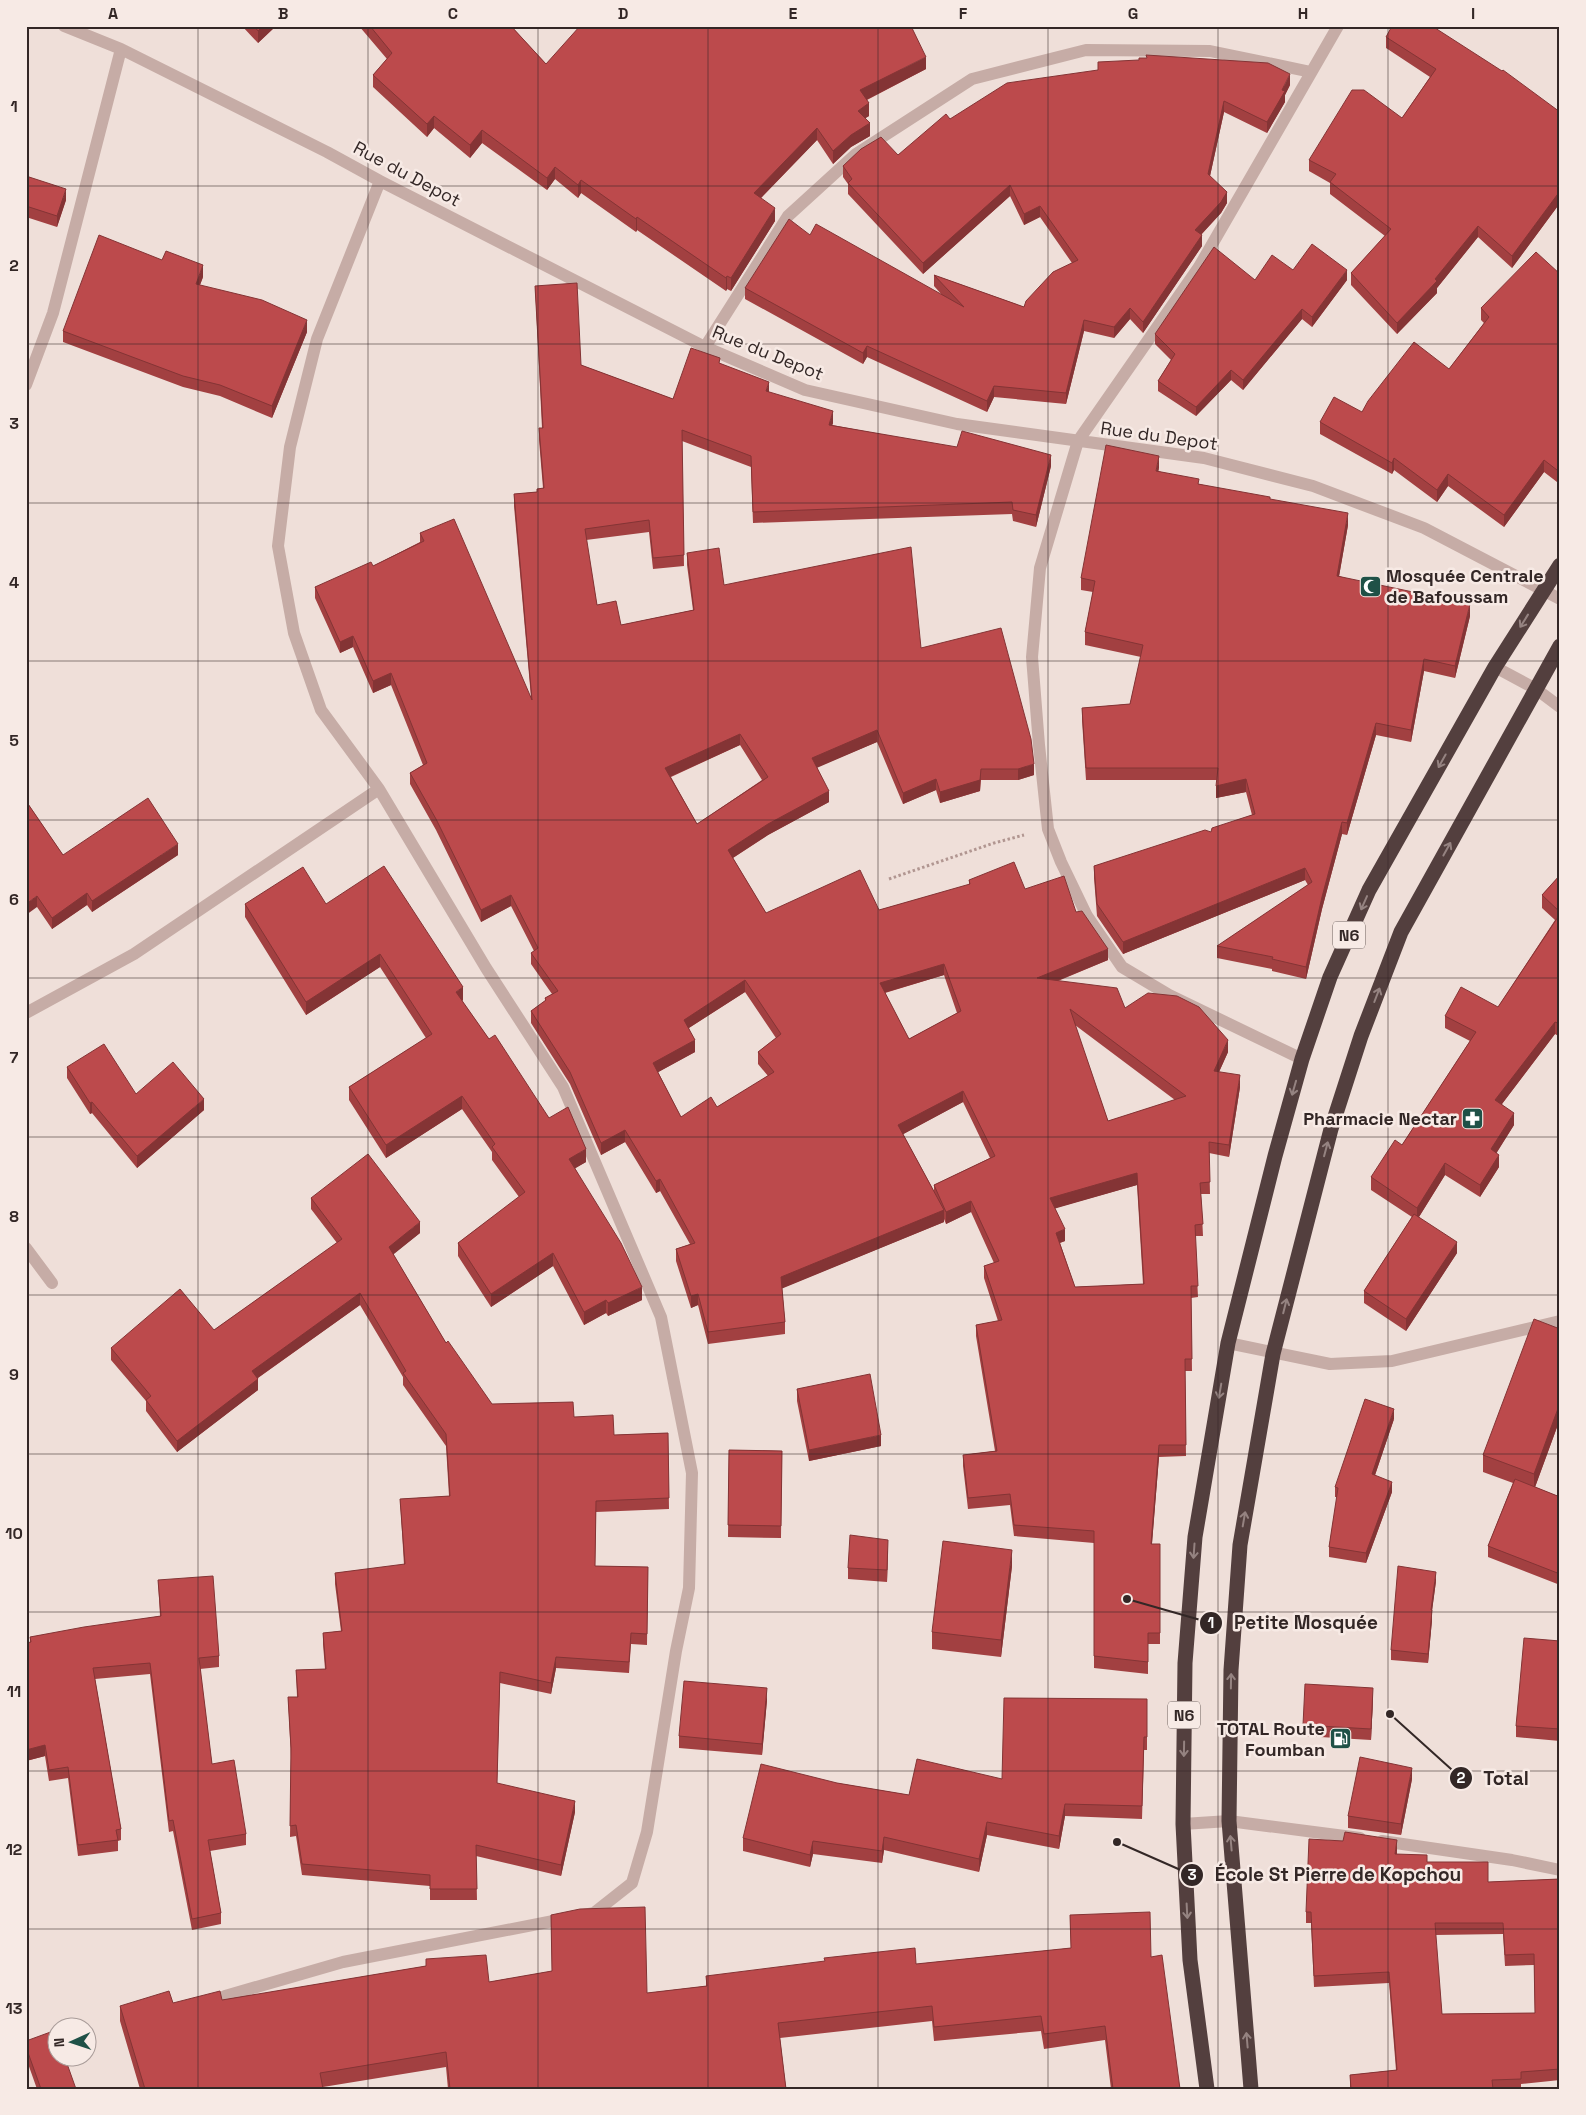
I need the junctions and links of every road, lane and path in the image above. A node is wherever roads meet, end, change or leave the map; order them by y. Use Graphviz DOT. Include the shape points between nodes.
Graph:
graph roads {
  1 [pos="64,26"];
  2 [pos="1338,26"];
  3 [pos="121,49"];
  4 [pos="1310,72"];
  5 [pos="380,180"];
  6 [pos="705,347"];
  7 [pos="26,384"];
  8 [pos="1078,442"];
  9 [pos="1560,565"];
  10 [pos="1543,590"];
  11 [pos="1560,599"];
  12 [pos="1560,646"];
  13 [pos="1495,667"];
  14 [pos="1536,689"];
  15 [pos="1560,707"];
  16 [pos="379,789"];
  17 [pos="1048,829"];
  18 [pos="889,879"];
  19 [pos="26,1012"];
  20 [pos="1302,1060"];
  21 [pos="26,1248"];
  22 [pos="52,1283"];
  23 [pos="1560,1321"];
  24 [pos="1228,1343"];
  25 [pos="1274,1354"];
  26 [pos="1229,1821"];
  27 [pos="1183,1824"];
  28 [pos="1560,1870"];
  29 [pos="224,1996"];
  30 [pos="1207,2089"];
  31 [pos="1251,2089"];
  1 -- 3 [label="street, Rue du Depot"];
  2 -- 4 [label="street"];
  3 -- 5 [label="street, Rue du Depot"];
  3 -- 7 [label="street" via="53,312"];
  4 -- 6 [label="street" via="1210,51 1086,50 972,79 856,154 788,216"];
  4 -- 8 [label="street" via="1199,267"];
  5 -- 6 [label="street, Rue du Depot"];
  5 -- 16 [label="street" via="317,339 290,447 278,546 294,633 321,710"];
  6 -- 8 [label="street, Rue du Depot" via="805,390 957,424"];
  8 -- 10 [label="street, Rue du Depot" via="1204,458 1313,486 1424,528"];
  8 -- 17 [label="street" via="1040,568 1032,657"];
  9 -- 10 [label="highway, N6"];
  10 -- 11 [label="street, Rue du Depot"];
  10 -- 13 [label="highway, N6, one-way"];
  12 -- 14 [label="highway"];
  13 -- 14 [label="street"];
  13 -- 20 [label="highway, N6, one-way" via="1369,890 1330,977"];
  14 -- 15 [label="street"];
  25 -- 14 [label="highway, one-way" via="1331,1129 1361,1036 1401,932"];
  16 -- 19 [label="street" via="134,954"];
  16 -- 29 [label="street" via="486,968 563,1087 661,1317 692,1473 689,1588 647,1832 632,1883 594,1913 343,1962"];
  17 -- 18 [label="path" via="994,843"];
  17 -- 20 [label="street" via="1087,916 1122,967 1169,995"];
  20 -- 24 [label="highway, N6, one-way"];
  21 -- 22 [label="street"];
  23 -- 25 [label="street" via="1392,1361 1330,1364"];
  24 -- 25 [label="street"];
  24 -- 27 [label="highway, N6, one-way" via="1195,1537 1185,1663"];
  26 -- 25 [label="highway, one-way" via="1231,1670 1240,1545"];
  26 -- 27 [label="street"];
  26 -- 28 [label="street" via="1358,1837"];
  31 -- 26 [label="highway, one-way"];
  27 -- 30 [label="highway, N6, one-way" via="1190,1960"];
}
